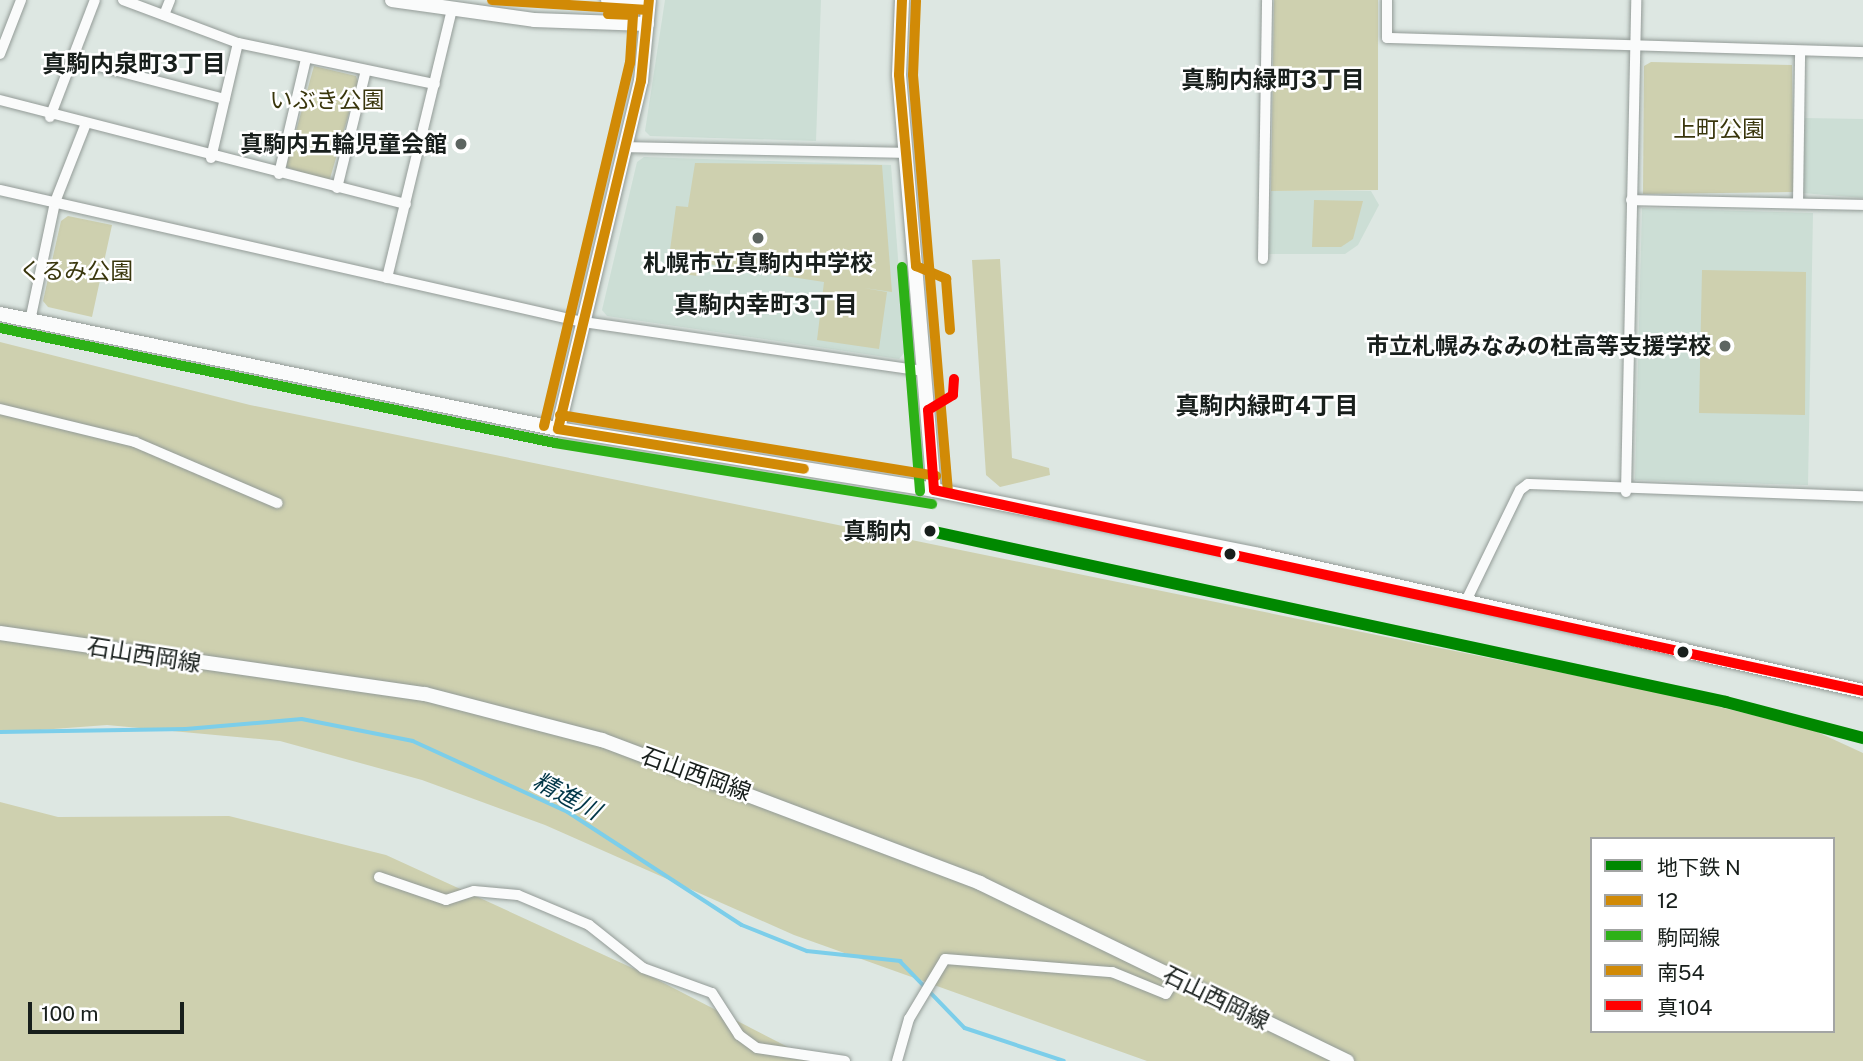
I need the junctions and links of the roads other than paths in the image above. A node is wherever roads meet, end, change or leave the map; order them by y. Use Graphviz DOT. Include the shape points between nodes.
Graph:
graph roads {
  1 [pos="22,0"];
  2 [pos="95,0"];
  3 [pos="123,0"];
  4 [pos="170,0"];
  5 [pos="393,0"];
  6 [pos="608,0"];
  7 [pos="902,0"];
  8 [pos="1267,0"];
  9 [pos="1387,0"];
  10 [pos="1636,0"];
  11 [pos="648,1"];
  12 [pos="452,10"];
  13 [pos="164,15"];
  14 [pos="647,24"];
  15 [pos="238,43"];
  16 [pos="1635,46"];
  17 [pos="1800,51"];
  18 [pos="1863,52"];
  19 [pos="0,54"];
  20 [pos="306,59"];
  21 [pos="72,60"];
  22 [pos="365,74"];
  23 [pos="435,84"];
  24 [pos="225,99"];
  25 [pos="0,100"];
  26 [pos="50,117"];
  27 [pos="85,126"];
  28 [pos="625,147"];
  29 [pos="906,153"];
  30 [pos="211,158"];
  31 [pos="279,174"];
  32 [pos="337,188"];
  33 [pos="0,190"];
  34 [pos="1631,200"];
  35 [pos="55,202"];
  36 [pos="1798,203"];
  37 [pos="406,204"];
  38 [pos="1863,205"];
  39 [pos="1263,259"];
  40 [pos="387,278"];
  41 [pos="0,314"];
  42 [pos="30,320"];
  43 [pos="583,322"];
  44 [pos="925,371"];
  45 [pos="0,409"];
  46 [pos="558,429"];
  47 [pos="934,489"];
  48 [pos="1626,492"];
  49 [pos="1863,496"];
  50 [pos="277,503"];
  51 [pos="1466,601"];
  52 [pos="0,633"];
  53 [pos="1863,691"];
  54 [pos="379,877"];
  55 [pos="1175,979"];
  56 [pos="845,1061"];
  57 [pos="897,1061"];
  58 [pos="1347,1061"];
  1 -- 19 [label="street"];
  2 -- 21 [label="street"];
  3 -- 13 [label="street"];
  4 -- 13 [label="street"];
  5 -- 12 [label="street"];
  6 -- 11 [label="street"];
  7 -- 29 [label="street"];
  8 -- 39 [label="street"];
  9 -- 16 [label="street" via="1387,38"];
  10 -- 16 [label="street"];
  11 -- 14 [label="street"];
  12 -- 14 [label="street"];
  12 -- 23 [label="street"];
  13 -- 15 [label="street"];
  14 -- 28 [label="street"];
  15 -- 20 [label="street"];
  15 -- 24 [label="street"];
  16 -- 17 [label="street"];
  16 -- 34 [label="street"];
  17 -- 18 [label="street"];
  17 -- 36 [label="street"];
  20 -- 22 [label="street"];
  20 -- 31 [label="street"];
  21 -- 24 [label="street"];
  21 -- 26 [label="street"];
  22 -- 23 [label="street"];
  22 -- 32 [label="street"];
  23 -- 37 [label="street"];
  24 -- 30 [label="street"];
  25 -- 26 [label="street"];
  26 -- 27 [label="street"];
  27 -- 30 [label="street"];
  27 -- 35 [label="street"];
  28 -- 29 [label="street"];
  28 -- 43 [label="street"];
  29 -- 44 [label="street"];
  30 -- 31 [label="street"];
  31 -- 32 [label="street"];
  32 -- 37 [label="street"];
  33 -- 35 [label="street"];
  34 -- 36 [label="street"];
  34 -- 48 [label="street"];
  35 -- 40 [label="street"];
  35 -- 42 [label="street"];
  36 -- 38 [label="street"];
  37 -- 40 [label="street"];
  40 -- 43 [label="street"];
  41 -- 42 [label="street"];
  42 -- 46 [label="street"];
  43 -- 44 [label="street"];
  43 -- 46 [label="street"];
  44 -- 47 [label="street"];
  45 -- 50 [label="street" via="135,442"];
  46 -- 47 [label="street"];
  47 -- 51 [label="street"];
  48 -- 49 [label="street"];
  48 -- 51 [label="street" via="1523,486"];
  51 -- 53 [label="street"];
  52 -- 55 [label="street, 石山西岡線" via="510,711 899,850"];
  54 -- 56 [label="street" via="446,900 474,891 518,895 589,925 643,968 712,993 739,1035 757,1048"];
  55 -- 57 [label="street" via="1166,994 1112,972 945,959"];
  55 -- 58 [label="street, 石山西岡線"];
}
